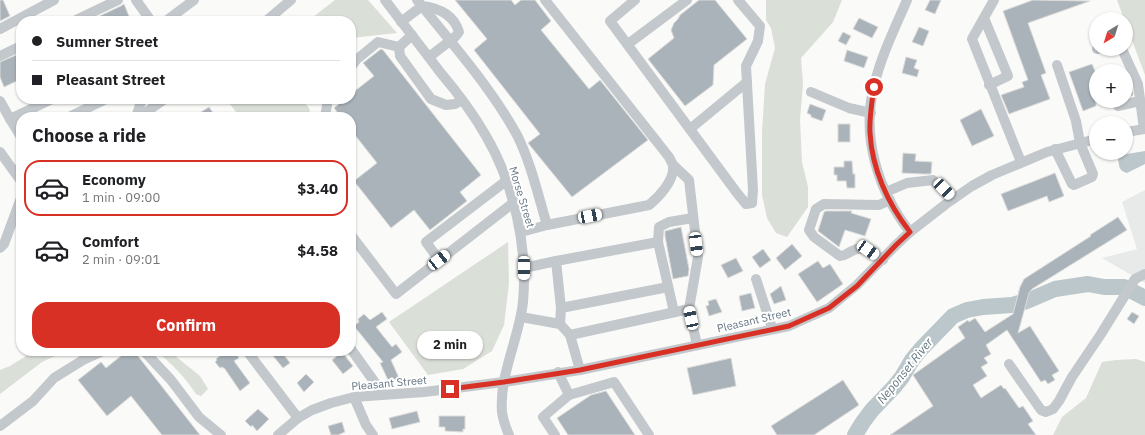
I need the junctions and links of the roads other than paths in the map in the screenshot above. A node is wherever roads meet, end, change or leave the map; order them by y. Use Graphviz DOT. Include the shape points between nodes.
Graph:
graph roads {
  1 [pos="54,0"];
  2 [pos="118,0"];
  3 [pos="136,0"];
  4 [pos="194,0"];
  5 [pos="291,0"];
  6 [pos="384,0"];
  7 [pos="545,0"];
  8 [pos="635,0"];
  9 [pos="686,0"];
  10 [pos="738,0"];
  11 [pos="907,0"];
  12 [pos="994,0"];
  13 [pos="420,3"];
  14 [pos="24,16"];
  15 [pos="84,16"];
  16 [pos="148,16"];
  17 [pos="173,16"];
  18 [pos="272,16"];
  19 [pos="984,18"];
  20 [pos="16,20"];
  21 [pos="401,22"];
  22 [pos="0,29"];
  23 [pos="412,35"];
  24 [pos="450,42"];
  25 [pos="628,44"];
  26 [pos="399,46"];
  27 [pos="16,48"];
  28 [pos="0,56"];
  29 [pos="1125,56"];
  30 [pos="429,57"];
  31 [pos="356,60"];
  32 [pos="1057,65"];
  33 [pos="748,82"];
  34 [pos="989,85"];
  35 [pos="810,92"];
  36 [pos="462,100"];
  37 [pos="0,101"];
  38 [pos="1140,101"];
  39 [pos="1133,103"];
  40 [pos="42,104"];
  41 [pos="96,104"];
  42 [pos="158,104"];
  43 [pos="25,112"];
  44 [pos="80,112"];
  45 [pos="146,112"];
  46 [pos="870,113"];
  47 [pos="16,116"];
  48 [pos="10,119"];
  49 [pos="16,129"];
  50 [pos="690,129"];
  51 [pos="1145,129"];
  52 [pos="1133,131"];
  53 [pos="1089,141"];
  54 [pos="1080,143"];
  55 [pos="1055,150"];
  56 [pos="0,152"];
  57 [pos="1021,162"];
  58 [pos="673,165"];
  59 [pos="16,174"];
  60 [pos="506,181"];
  61 [pos="888,196"];
  62 [pos="953,199"];
  63 [pos="513,203"];
  64 [pos="16,212"];
  65 [pos="693,218"];
  66 [pos="547,225"];
  67 [pos="521,232"];
  68 [pos="910,232"];
  69 [pos="356,242"];
  70 [pos="658,242"];
  71 [pos="0,248"];
  72 [pos="439,260"];
  73 [pos="883,260"];
  74 [pos="556,261"];
  75 [pos="524,268"];
  76 [pos="1145,274"];
  77 [pos="756,279"];
  78 [pos="668,287"];
  79 [pos="561,308"];
  80 [pos="689,308"];
  81 [pos="674,312"];
  82 [pos="521,317"];
  83 [pos="560,324"];
  84 [pos="772,328"];
  85 [pos="570,335"];
  86 [pos="697,345"];
  87 [pos="91,356"];
  88 [pos="149,356"];
  89 [pos="251,356"];
  90 [pos="356,356"];
  91 [pos="1009,364"];
  92 [pos="580,370"];
  93 [pos="558,372"];
  94 [pos="504,382"];
  95 [pos="383,394"];
  96 [pos="569,395"];
  97 [pos="354,397"];
  98 [pos="298,418"];
  99 [pos="0,426"];
  100 [pos="221,435"];
  101 [pos="278,435"];
  102 [pos="373,435"];
  103 [pos="509,435"];
  104 [pos="555,435"];
  105 [pos="649,435"];
  1 -- 14 [label="street"];
  2 -- 15 [label="street"];
  3 -- 16 [label="street"];
  4 -- 17 [label="street"];
  5 -- 18 [label="street"];
  6 -- 21 [label="street, Morse Street"];
  7 -- 58 [label="street"];
  8 -- 25 [label="street" via="610,20"];
  9 -- 25 [label="street"];
  10 -- 33 [label="street" via="760,26 758,40 746,66"];
  11 -- 46 [label="street" via="882,58"];
  12 -- 19 [label="street"];
  13 -- 21 [label="street"];
  13 -- 24 [label="street"];
  13 -- 24 [label="street" via="442,11 457,26 459,32"];
  19 -- 34 [label="street" via="972,39"];
  19 -- 34 [label="street" via="1008,76"];
  20 -- 22 [label="street"];
  21 -- 23 [label="street, Morse Street"];
  23 -- 26 [label="street"];
  23 -- 30 [label="street, Morse Street"];
  24 -- 30 [label="street"];
  24 -- 66 [label="street" via="491,92 517,136 532,170"];
  25 -- 50 [label="street"];
  26 -- 31 [label="street" via="378,42"];
  26 -- 36 [label="street" via="400,56 432,98 446,105"];
  27 -- 28 [label="street"];
  29 -- 38 [label="street" via="1138,84"];
  30 -- 36 [label="street, Morse Street"];
  32 -- 54 [label="street" via="1076,121"];
  33 -- 50 [label="street"];
  33 -- 50 [label="street" via="752,203 746,204"];
  34 -- 57 [label="street"];
  35 -- 46 [label="street" via="849,108"];
  36 -- 60 [label="street, Morse Street" via="487,137"];
  37 -- 48 [label="street"];
  38 -- 39 [label="street"];
  38 -- 51 [label="street"];
  40 -- 43 [label="street"];
  41 -- 44 [label="street"];
  42 -- 45 [label="street"];
  46 -- 61 [label="street" via="874,159"];
  47 -- 48 [label="street"];
  48 -- 49 [label="street"];
  51 -- 52 [label="street"];
  53 -- 54 [label="street, Pleasant Street"];
  54 -- 55 [label="street, Pleasant Street"];
  54 -- 55 [label="street" via="1093,174 1090,179 1074,185 1070,183"];
  55 -- 57 [label="street, Pleasant Street"];
  56 -- 59 [label="street"];
  57 -- 62 [label="street, Pleasant Street" via="992,175"];
  58 -- 65 [label="street" via="689,180"];
  58 -- 66 [label="street" via="667,186 649,205"];
  60 -- 63 [label="street, Morse Street"];
  60 -- 72 [label="street" via="426,242"];
  61 -- 62 [label="street" via="907,183 933,180"];
  61 -- 68 [label="street" via="898,217"];
  61 -- 73 [label="street" via="878,205 824,204 816,209 810,230 814,237 840,256 862,248"];
  62 -- 68 [label="street, Pleasant Street"];
  63 -- 67 [label="street, Morse Street"];
  63 -- 72 [label="street"];
  64 -- 71 [label="street" via="4,244"];
  65 -- 70 [label="street" via="669,222 658,227"];
  65 -- 80 [label="street" via="698,257"];
  66 -- 67 [label="street"];
  67 -- 75 [label="street, Morse Street"];
  68 -- 73 [label="street, Pleasant Street"];
  69 -- 72 [label="street" via="396,294"];
  70 -- 74 [label="street"];
  70 -- 78 [label="street"];
  73 -- 84 [label="street, Pleasant Street" via="857,286 829,308 789,326"];
  74 -- 75 [label="street"];
  74 -- 79 [label="street"];
  75 -- 82 [label="street, Morse Street"];
  76 -- 91 [label="street" via="1135,279 1053,409 1046,412 1041,410"];
  77 -- 84 [label="street"];
  78 -- 79 [label="street"];
  78 -- 81 [label="street"];
  79 -- 83 [label="street"];
  80 -- 81 [label="street"];
  80 -- 86 [label="street"];
  81 -- 85 [label="street"];
  82 -- 83 [label="street"];
  82 -- 94 [label="street, Morse Street"];
  83 -- 85 [label="street"];
  84 -- 86 [label="street, Pleasant Street"];
  85 -- 92 [label="street"];
  86 -- 92 [label="street, Pleasant Street"];
  87 -- 99 [label="street" via="54,378 33,400"];
  88 -- 100 [label="street" via="199,416"];
  89 -- 98 [label="street"];
  90 -- 95 [label="street"];
  92 -- 93 [label="street, Pleasant Street"];
  93 -- 94 [label="street, Pleasant Street"];
  93 -- 96 [label="street"];
  94 -- 95 [label="street, Pleasant Street" via="424,392"];
  94 -- 103 [label="street, Morse Street" via="502,413"];
  95 -- 97 [label="street, Pleasant Street"];
  96 -- 104 [label="street" via="543,417"];
  96 -- 105 [label="street" via="614,382"];
  97 -- 98 [label="street, Pleasant Street" via="312,410"];
  97 -- 102 [label="street"];
  98 -- 101 [label="street, Pleasant Street"];
}
